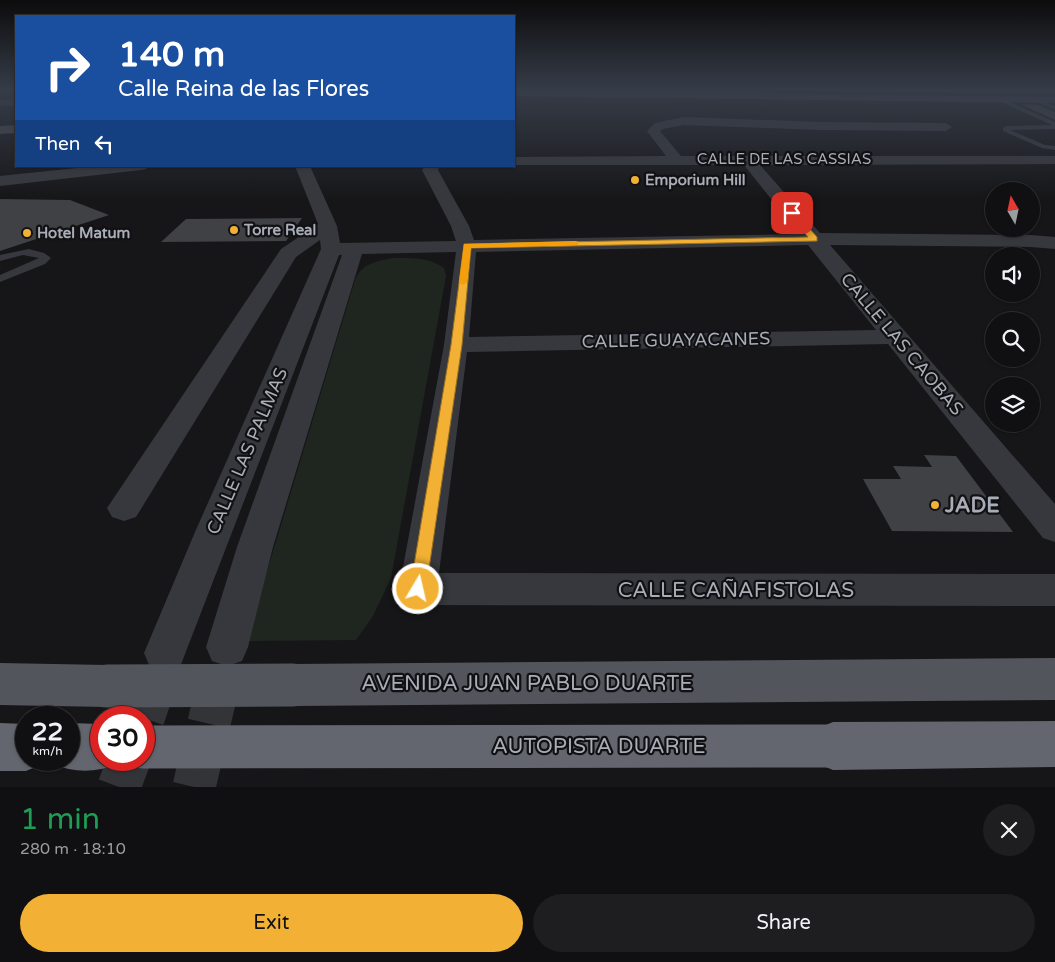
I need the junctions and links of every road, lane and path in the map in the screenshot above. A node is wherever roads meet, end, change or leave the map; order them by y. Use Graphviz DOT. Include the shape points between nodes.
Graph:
graph roads {
  1 [pos="658,127"];
  2 [pos="1054,128"];
  3 [pos="15,129"];
  4 [pos="0,130"];
  5 [pos="1055,148"];
  6 [pos="515,160"];
  7 [pos="676,160"];
  8 [pos="748,160"];
  9 [pos="1055,160"];
  10 [pos="133,167"];
  11 [pos="302,167"];
  12 [pos="432,168"];
  13 [pos="0,181"];
  14 [pos="814,239"];
  15 [pos="338,241"];
  16 [pos="1055,243"];
  17 [pos="467,246"];
  18 [pos="0,258"];
  19 [pos="0,279"];
  20 [pos="896,337"];
  21 [pos="456,345"];
  22 [pos="124,508"];
  23 [pos="1055,528"];
  24 [pos="1055,590"];
  25 [pos="227,647"];
  26 [pos="165,653"];
  27 [pos="1055,679"];
  28 [pos="0,684"];
  29 [pos="1055,744"];
  30 [pos="155,746"];
  31 [pos="0,747"];
  32 [pos="15,747"];
  1 -- 7 [label="street" via="653,131"];
  2 -- 5 [label="lane" via="1005,130 1044,147"];
  3 -- 4 [label="main road"];
  6 -- 7 [label="street, CALLE DE LAS CASSIAS"];
  7 -- 8 [label="street, CALLE DE LAS CASSIAS"];
  8 -- 9 [label="street, CALLE DE LAS CASSIAS"];
  8 -- 14 [label="street, CALLE LAS CAOBAS"];
  10 -- 13 [label="street"];
  11 -- 15 [label="street"];
  12 -- 17 [label="street"];
  14 -- 16 [label="street"];
  14 -- 17 [label="street"];
  14 -- 20 [label="street, CALLE LAS CAOBAS"];
  15 -- 17 [label="street"];
  15 -- 22 [label="street" via="288,253"];
  15 -- 25 [label="street, CALLE LAS PALMAS"];
  15 -- 26 [label="street, CALLE LAS PALMAS" via="213,532"];
  17 -- 21 [label="street"];
  18 -- 19 [label="lane" via="26,252 46,258"];
  20 -- 21 [label="street, CALLE GUAYACANES"];
  20 -- 23 [label="street, CALLE LAS CAOBAS"];
  21 -- 24 [label="street, CALLE CAÑAFISTOLAS" via="418,589"];
  27 -- 28 [label="main road, AVENIDA JUAN PABLO DUARTE, bridge" via="107,686"];
  29 -- 30 [label="highway, AUTOPISTA DUARTE, bridge"];
  31 -- 32 [label="highway"];
}
